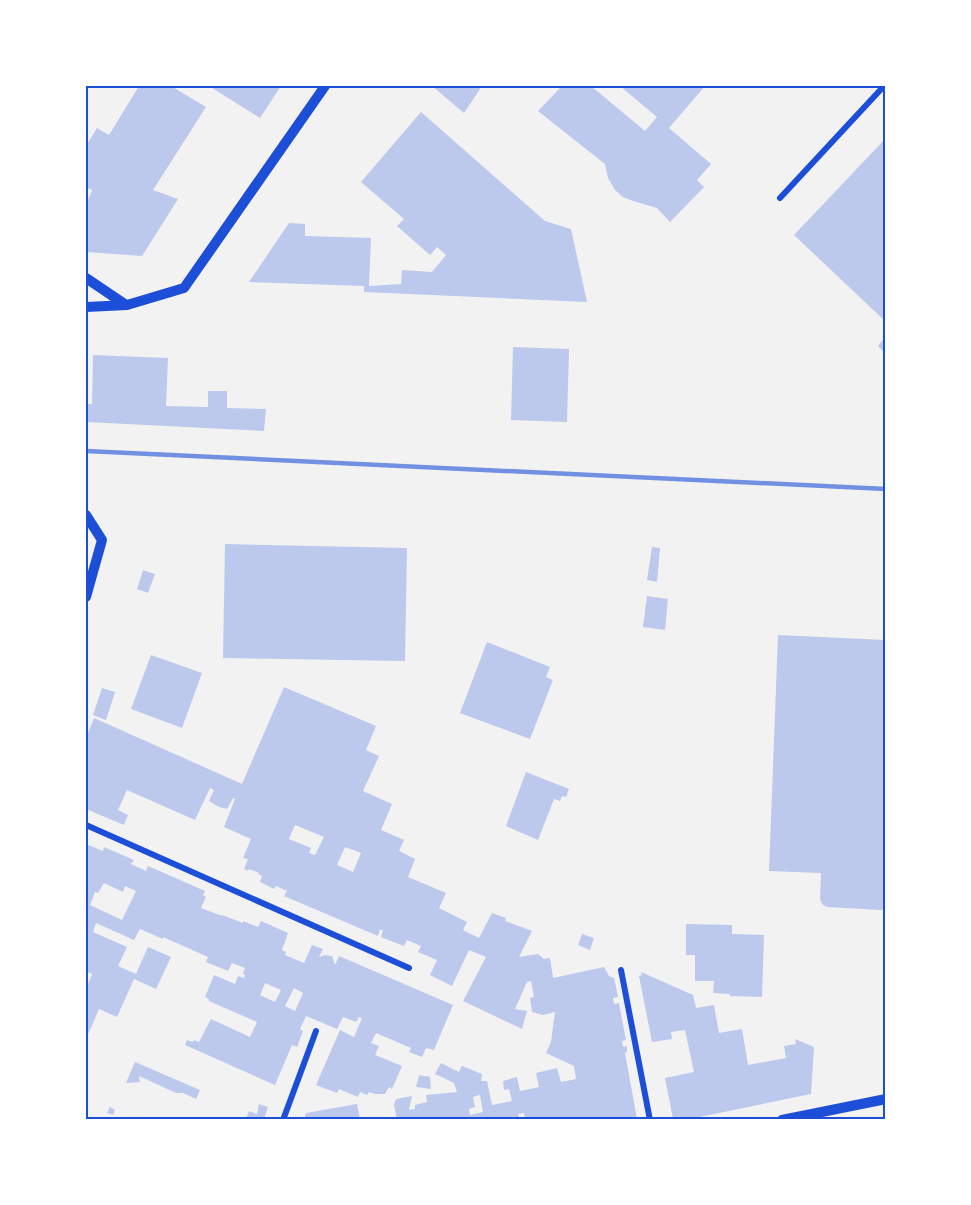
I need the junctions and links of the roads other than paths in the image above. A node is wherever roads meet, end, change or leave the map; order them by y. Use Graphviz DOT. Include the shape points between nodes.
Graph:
graph roads {
  1 [pos="325,86"];
  2 [pos="884,86"];
  3 [pos="780,198"];
  4 [pos="86,278"];
  5 [pos="127,305"];
  6 [pos="86,307"];
  7 [pos="86,515"];
  8 [pos="86,597"];
  9 [pos="86,825"];
  10 [pos="410,968"];
  11 [pos="621,970"];
  12 [pos="316,1031"];
  13 [pos="885,1099"];
  14 [pos="283,1119"];
  15 [pos="651,1119"];
  16 [pos="782,1119"];
  1 -- 5 [label="street" via="184,288"];
  2 -- 3 [label="street"];
  4 -- 5 [label="street"];
  5 -- 6 [label="street"];
  7 -- 8 [label="street" via="102,540"];
  9 -- 10 [label="street"];
  11 -- 15 [label="street"];
  12 -- 14 [label="street"];
  13 -- 16 [label="street"];
}
